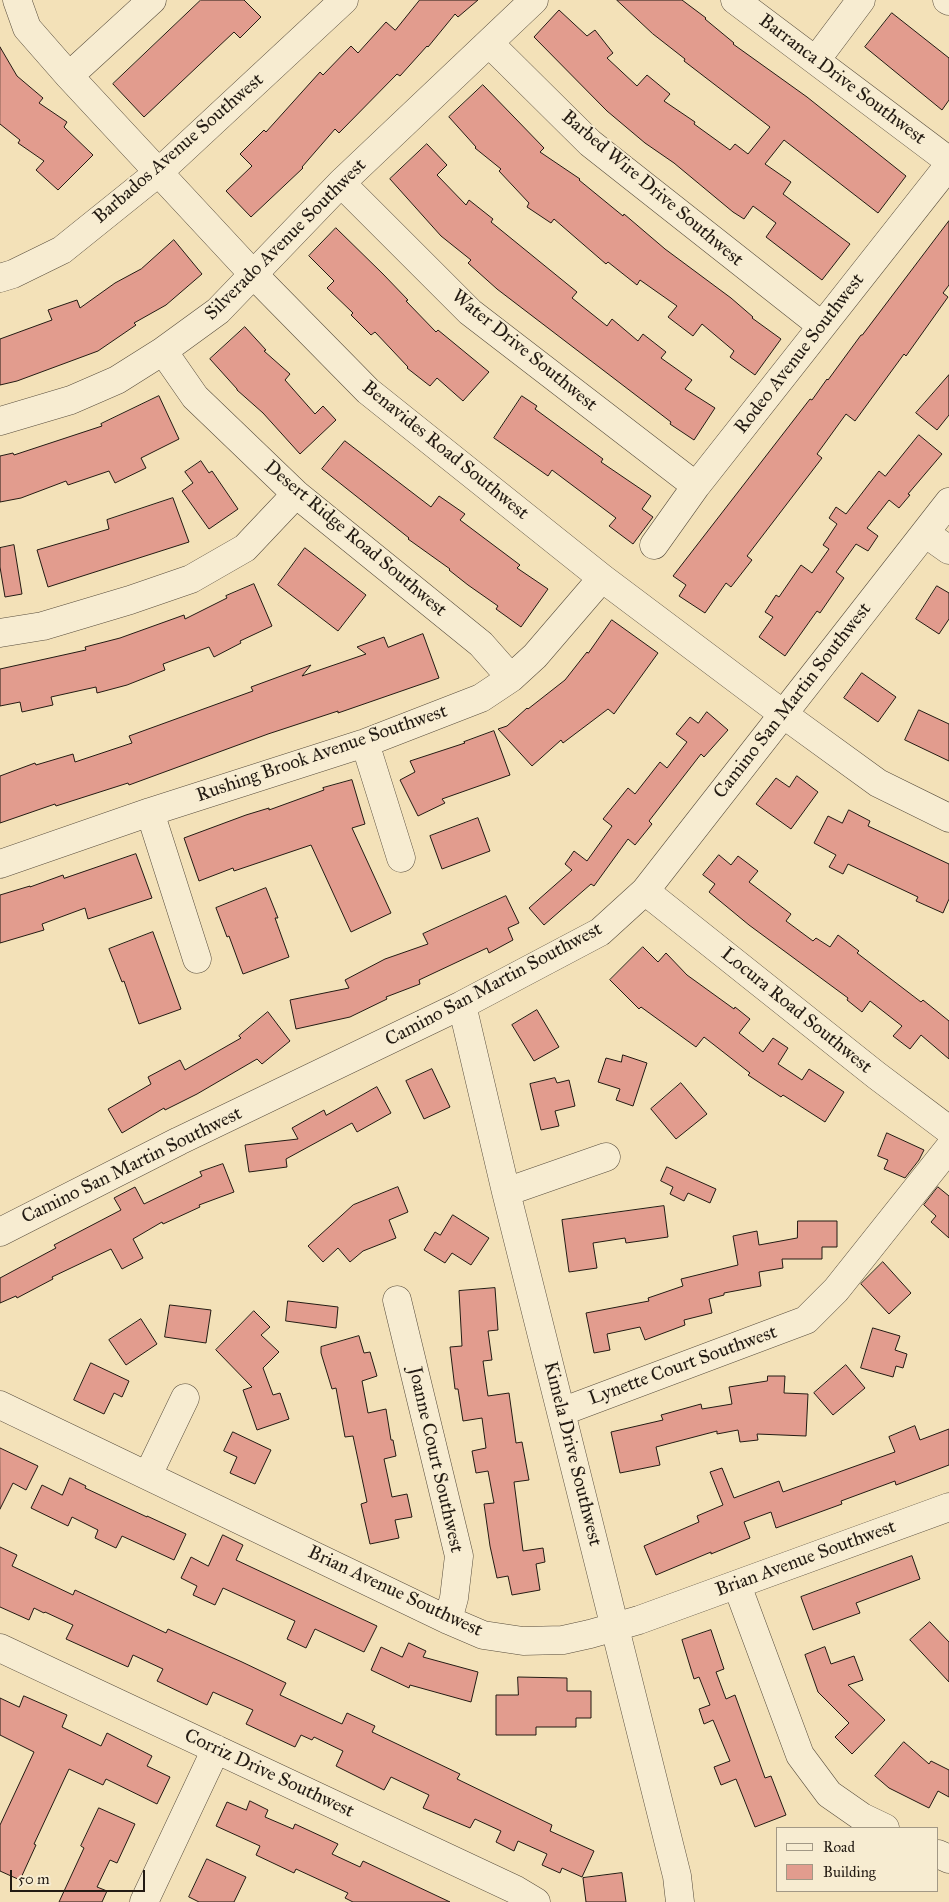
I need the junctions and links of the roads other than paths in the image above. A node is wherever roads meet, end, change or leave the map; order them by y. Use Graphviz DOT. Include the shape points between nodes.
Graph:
graph roads {
  1 [pos="17,0"];
  2 [pos="152,0"];
  3 [pos="344,0"];
  4 [pos="534,0"];
  5 [pos="735,0"];
  6 [pos="861,0"];
  7 [pos="489,44"];
  8 [pos="816,60"];
  9 [pos="69,76"];
  10 [pos="949,161"];
  11 [pos="949,165"];
  12 [pos="159,172"];
  13 [pos="341,183"];
  14 [pos="253,274"];
  15 [pos="0,278"];
  16 [pos="822,326"];
  17 [pos="164,351"];
  18 [pos="0,421"];
  19 [pos="696,486"];
  20 [pos="296,494"];
  21 [pos="949,502"];
  22 [pos="925,532"];
  23 [pos="654,545"];
  24 [pos="949,550"];
  25 [pos="602,578"];
  26 [pos="0,634"];
  27 [pos="511,678"];
  28 [pos="783,714"];
  29 [pos="365,743"];
  30 [pos="150,812"];
  31 [pos="949,818"];
  32 [pos="401,858"];
  33 [pos="0,864"];
  34 [pos="645,891"];
  35 [pos="197,959"];
  36 [pos="462,1005"];
  37 [pos="949,1130"];
  38 [pos="949,1148"];
  39 [pos="606,1157"];
  40 [pos="506,1192"];
  41 [pos="0,1232"];
  42 [pos="397,1300"];
  43 [pos="185,1398"];
  44 [pos="0,1405"];
  45 [pos="561,1412"];
  46 [pos="148,1475"];
  47 [pos="949,1509"];
  48 [pos="737,1585"];
  49 [pos="448,1620"];
  50 [pos="615,1627"];
  51 [pos="0,1648"];
  52 [pos="216,1749"];
  53 [pos="883,1827"];
  54 [pos="144,1902"];
  55 [pos="536,1902"];
  56 [pos="680,1902"];
  1 -- 9 [label="street, Benavides Road Southwest" via="27,28"];
  2 -- 9 [label="street"];
  3 -- 12 [label="street, Barbados Avenue Southwest"];
  4 -- 7 [label="street, Silverado Avenue Southwest"];
  5 -- 8 [label="street, Barranca Drive Southwest"];
  6 -- 8 [label="street"];
  7 -- 13 [label="street, Silverado Avenue Southwest"];
  7 -- 16 [label="street, Barbed Wire Drive Southwest" via="590,142"];
  8 -- 10 [label="street, Barranca Drive Southwest"];
  9 -- 12 [label="street, Benavides Road Southwest"];
  11 -- 16 [label="street, Rodeo Avenue Southwest"];
  12 -- 14 [label="street, Benavides Road Southwest"];
  12 -- 15 [label="street, Barbados Avenue Southwest" via="62,250"];
  13 -- 14 [label="street, Silverado Avenue Southwest"];
  13 -- 19 [label="street, Water Drive Southwest" via="470,312"];
  14 -- 17 [label="street, Silverado Avenue Southwest" via="218,311"];
  14 -- 25 [label="street, Benavides Road Southwest" via="368,391"];
  16 -- 19 [label="street, Rodeo Avenue Southwest"];
  17 -- 18 [label="street, Silverado Avenue Southwest" via="117,380 71,400"];
  17 -- 20 [label="street, Desert Ridge Road Southwest" via="195,397"];
  19 -- 23 [label="street, Rodeo Avenue Southwest"];
  20 -- 26 [label="street" via="245,548 191,579 43,626"];
  20 -- 27 [label="street, Desert Ridge Road Southwest" via="481,644"];
  21 -- 22 [label="street, Camino San Martin Southwest"];
  22 -- 24 [label="street"];
  22 -- 28 [label="street, Camino San Martin Southwest"];
  25 -- 27 [label="street, Rushing Brook Avenue Southwest" via="536,656"];
  25 -- 28 [label="street, Benavides Road Southwest"];
  27 -- 29 [label="street, Rushing Brook Avenue Southwest" via="481,698"];
  28 -- 31 [label="street, Benavides Road Southwest" via="878,783"];
  28 -- 34 [label="street, Camino San Martin Southwest"];
  29 -- 30 [label="street, Rushing Brook Avenue Southwest"];
  29 -- 32 [label="street"];
  30 -- 33 [label="street, Rushing Brook Avenue Southwest"];
  30 -- 35 [label="street"];
  34 -- 36 [label="street, Camino San Martin Southwest" via="600,932"];
  34 -- 37 [label="street, Locura Road Southwest"];
  36 -- 40 [label="street, Kimela Drive Southwest"];
  36 -- 41 [label="street, Camino San Martin Southwest" via="179,1141"];
  38 -- 45 [label="street, Lynette Court Southwest" via="836,1290 806,1320"];
  39 -- 40 [label="street"];
  40 -- 45 [label="street, Kimela Drive Southwest"];
  42 -- 49 [label="street, Joanne Court Southwest" via="459,1556 456,1590"];
  43 -- 46 [label="street"];
  44 -- 46 [label="street, Brian Avenue Southwest"];
  45 -- 50 [label="street, Kimela Drive Southwest"];
  46 -- 49 [label="street, Brian Avenue Southwest"];
  47 -- 48 [label="street, Brian Avenue Southwest"];
  48 -- 50 [label="street, Brian Avenue Southwest"];
  48 -- 53 [label="street" via="800,1755 829,1794"];
  49 -- 50 [label="street, Brian Avenue Southwest" via="483,1635 523,1641 563,1640"];
  50 -- 56 [label="street, Kimela Drive Southwest" via="677,1876"];
  51 -- 52 [label="street, Corriz Drive Southwest"];
  52 -- 54 [label="street"];
  52 -- 55 [label="street, Corriz Drive Southwest"];
}
